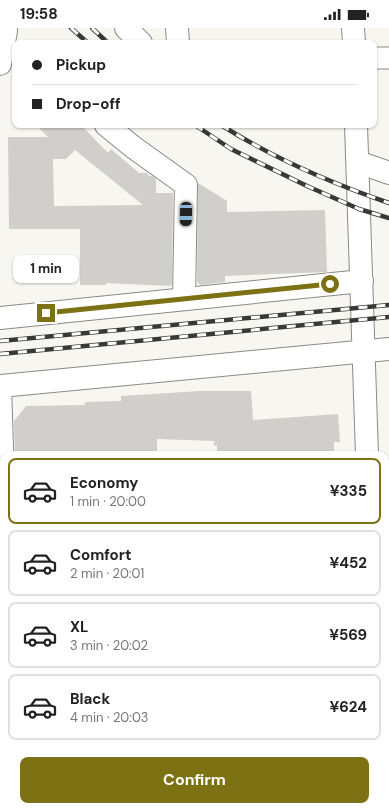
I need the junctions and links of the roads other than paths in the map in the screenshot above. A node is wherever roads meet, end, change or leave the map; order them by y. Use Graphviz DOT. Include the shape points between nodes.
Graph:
graph roads {
  1 [pos="4,28"];
  2 [pos="126,28"];
  3 [pos="177,28"];
  4 [pos="353,28"];
  5 [pos="138,40"];
  6 [pos="178,40"];
  7 [pos="354,40"];
  8 [pos="4,57"];
  9 [pos="377,58"];
  10 [pos="389,58"];
  11 [pos="110,128"];
  12 [pos="356,128"];
  13 [pos="358,162"];
  14 [pos="389,173"];
  15 [pos="362,281"];
  16 [pos="184,299"];
  17 [pos="0,318"];
  18 [pos="389,349"];
  19 [pos="365,351"];
  20 [pos="0,386"];
  21 [pos="2,451"];
  22 [pos="367,451"];
  1 -- 8 [label="street"];
  2 -- 5 [label="street"];
  3 -- 6 [label="street"];
  4 -- 7 [label="street"];
  9 -- 10 [label="street"];
  11 -- 16 [label="street" via="186,185"];
  12 -- 13 [label="street"];
  13 -- 14 [label="street"];
  13 -- 15 [label="street"];
  15 -- 16 [label="street"];
  15 -- 19 [label="street"];
  16 -- 17 [label="street"];
  18 -- 19 [label="street"];
  19 -- 20 [label="street"];
  19 -- 22 [label="street"];
  20 -- 21 [label="street"];
}
